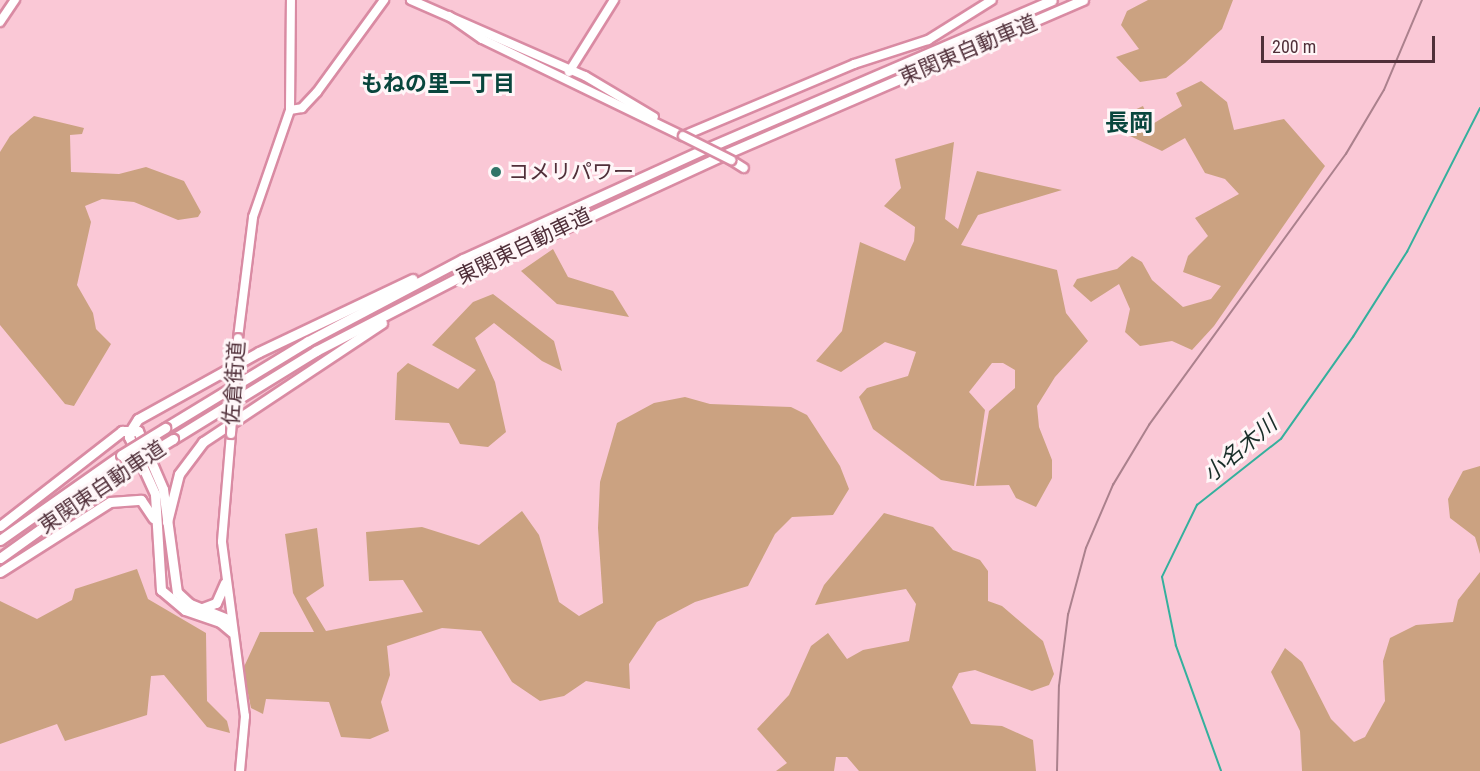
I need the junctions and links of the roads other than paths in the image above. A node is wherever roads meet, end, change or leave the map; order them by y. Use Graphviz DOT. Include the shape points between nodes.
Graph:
graph roads {
  1 [pos="15,0"];
  2 [pos="291,0"];
  3 [pos="384,0"];
  4 [pos="411,0"];
  5 [pos="614,0"];
  6 [pos="992,0"];
  7 [pos="1052,0"];
  8 [pos="1083,0"];
  9 [pos="449,16"];
  10 [pos="0,22"];
  11 [pos="571,70"];
  12 [pos="566,78"];
  13 [pos="290,110"];
  14 [pos="683,136"];
  15 [pos="744,168"];
  16 [pos="463,259"];
  17 [pos="469,272"];
  18 [pos="131,430"];
  19 [pos="167,522"];
  20 [pos="0,525"];
  21 [pos="156,526"];
  22 [pos="0,540"];
  23 [pos="0,558"];
  24 [pos="0,572"];
  25 [pos="225,583"];
  26 [pos="229,607"];
  27 [pos="200,609"];
  28 [pos="215,618"];
  29 [pos="230,620"];
  30 [pos="232,632"];
  31 [pos="240,771"];
  1 -- 10 [label="street"];
  2 -- 13 [label="main road, 佐倉街道"];
  3 -- 13 [label="street" via="317,92 302,108"];
  4 -- 9 [label="street"];
  5 -- 11 [label="street"];
  6 -- 14 [label="street" via="927,40 854,64"];
  7 -- 16 [label="highway, 東関東自動車道"];
  8 -- 17 [label="highway, 東関東自動車道"];
  9 -- 11 [label="street"];
  9 -- 12 [label="street" via="482,39"];
  11 -- 12 [label="street"];
  11 -- 14 [label="street" via="616,92"];
  12 -- 14 [label="street"];
  13 -- 25 [label="main road, 佐倉街道, bridge" via="253,217 238,338 222,542"];
  14 -- 15 [label="street, bridge"];
  16 -- 18 [label="highway" via="346,307 138,418"];
  16 -- 22 [label="highway, 東関東自動車道, bridge" via="308,341 121,455"];
  17 -- 19 [label="highway" via="303,373 208,438 179,474"];
  17 -- 23 [label="highway, 東関東自動車道, bridge" via="315,351 127,467"];
  18 -- 19 [label="highway" via="138,431 159,475"];
  18 -- 20 [label="highway" via="122,431"];
  18 -- 21 [label="highway" via="129,437 153,487"];
  19 -- 27 [label="highway" via="174,584 183,600"];
  21 -- 24 [label="highway" via="150,508 141,500 120,500 92,512"];
  21 -- 28 [label="highway" via="161,590 185,610"];
  25 -- 26 [label="main road, 佐倉街道"];
  25 -- 27 [label="highway" via="216,603"];
  26 -- 28 [label="highway"];
  26 -- 29 [label="main road, 佐倉街道"];
  27 -- 28 [label="highway"];
  28 -- 29 [label="highway"];
  28 -- 30 [label="highway"];
  29 -- 30 [label="main road, 佐倉街道"];
  30 -- 31 [label="main road, 佐倉街道" via="245,716"];
}
